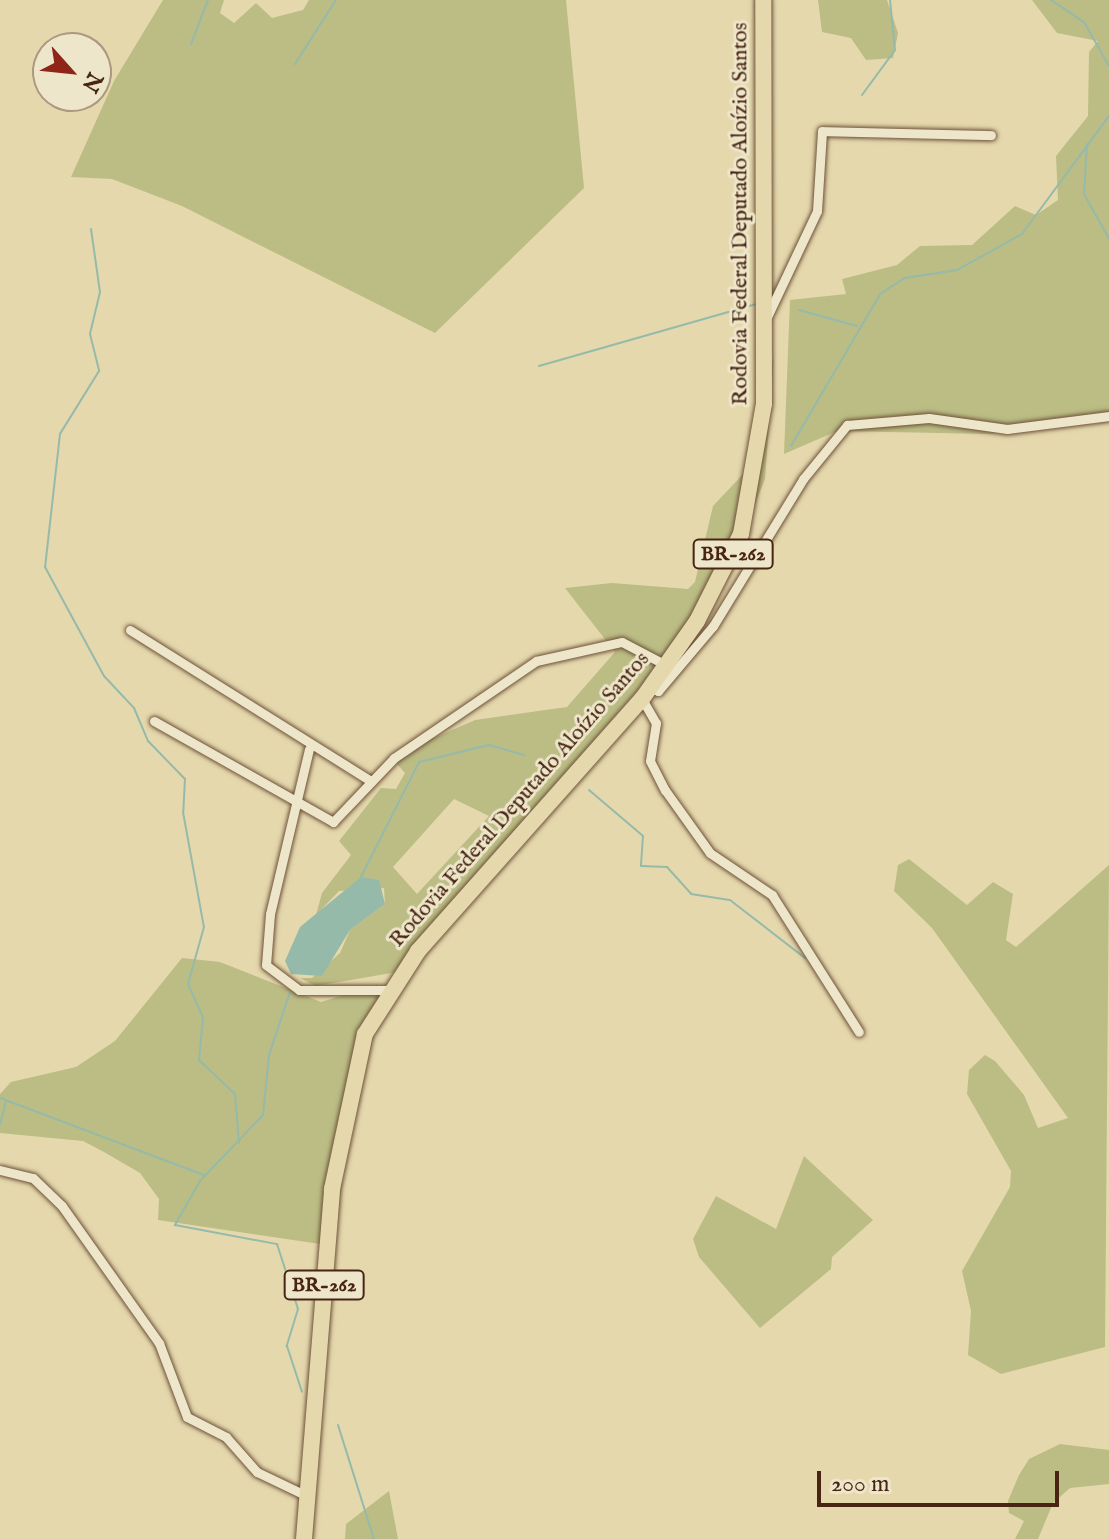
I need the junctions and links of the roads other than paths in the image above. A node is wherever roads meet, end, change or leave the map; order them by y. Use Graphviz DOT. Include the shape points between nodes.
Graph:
graph roads {
  1 [pos="763,0"];
  2 [pos="991,135"];
  3 [pos="765,322"];
  4 [pos="1109,416"];
  5 [pos="130,630"];
  6 [pos="657,681"];
  7 [pos="154,721"];
  8 [pos="309,749"];
  9 [pos="371,781"];
  10 [pos="296,805"];
  11 [pos="389,990"];
  12 [pos="859,1032"];
  13 [pos="0,1170"];
  14 [pos="307,1496"];
  15 [pos="304,1539"];
  1 -- 3 [label="highway, Rodovia Federal Deputado Aloízio Santos / BR-262"];
  2 -- 3 [label="street" via="868,137 824,130 817,211"];
  3 -- 6 [label="highway, Rodovia Federal Deputado Aloízio Santos / BR-262" via="752,497 721,579"];
  4 -- 6 [label="street" via="1007,429 929,418 847,425 803,479 713,626"];
  5 -- 8 [label="street"];
  6 -- 9 [label="street" via="622,642 547,656"];
  6 -- 11 [label="highway, Rodovia Federal Deputado Aloízio Santos / BR-262"];
  6 -- 12 [label="street" via="650,761 710,853 772,895"];
  7 -- 10 [label="street"];
  8 -- 9 [label="street"];
  8 -- 10 [label="street"];
  9 -- 10 [label="street" via="333,822"];
  10 -- 11 [label="street" via="263,953 270,972 307,991 365,985"];
  11 -- 14 [label="highway, Rodovia Federal Deputado Aloízio Santos / BR-262" via="355,1069 332,1189"];
  13 -- 14 [label="street" via="33,1178 62,1206 159,1343 187,1417 226,1437 257,1472"];
  14 -- 15 [label="highway, Rodovia Federal Deputado Aloízio Santos / BR-262"];
}
